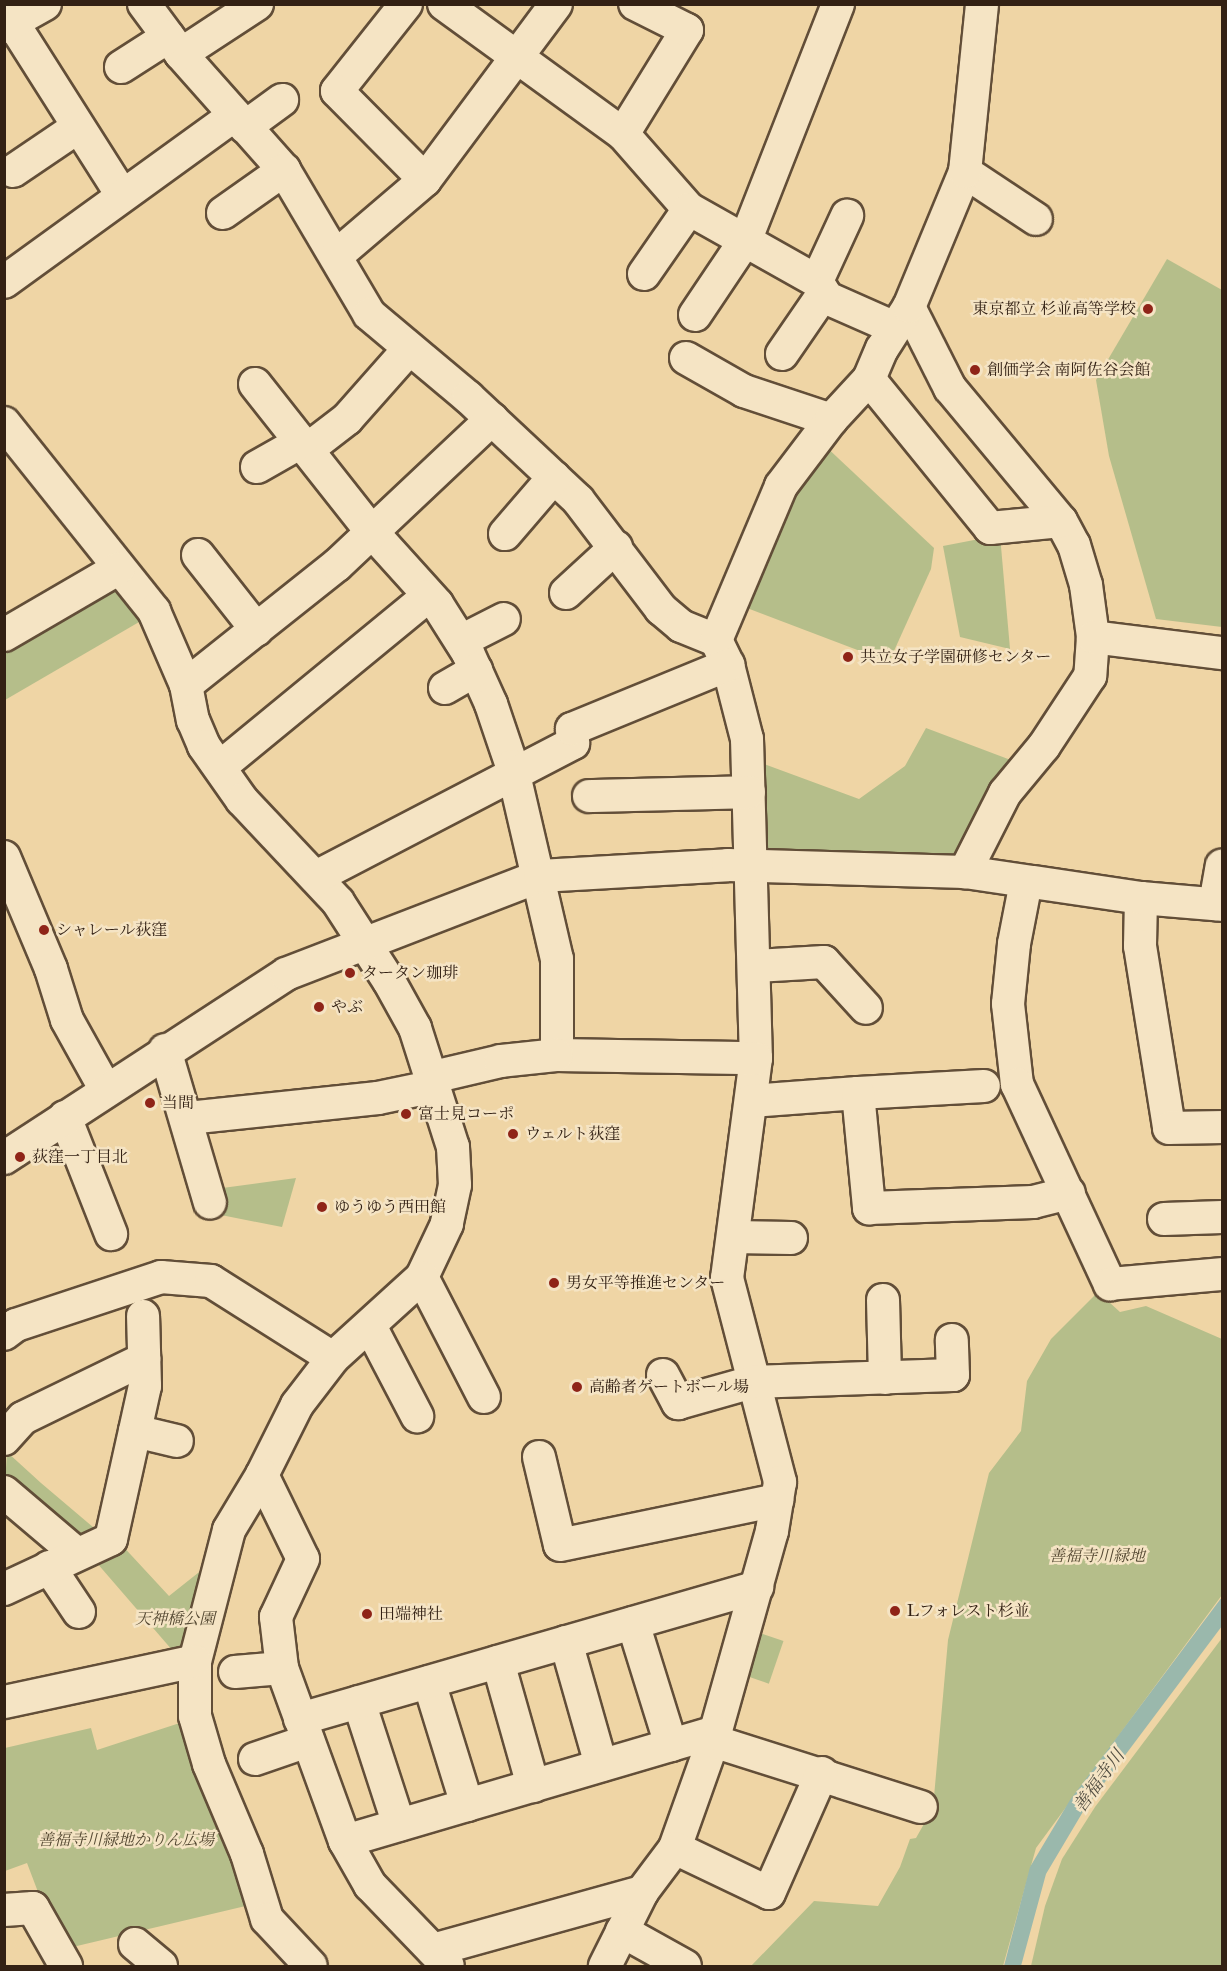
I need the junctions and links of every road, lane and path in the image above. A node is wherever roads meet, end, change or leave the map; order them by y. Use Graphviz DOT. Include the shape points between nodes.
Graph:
graph roads {
  1 [pos="45,4"];
  2 [pos="144,4"];
  3 [pos="257,4"];
  4 [pos="406,4"];
  5 [pos="444,4"];
  6 [pos="556,4"];
  7 [pos="635,4"];
  8 [pos="838,4"];
  9 [pos="982,4"];
  10 [pos="8,19"];
  11 [pos="175,46"];
  12 [pos="514,58"];
  13 [pos="121,67"];
  14 [pos="282,100"];
  15 [pos="240,121"];
  16 [pos="78,128"];
  17 [pos="623,134"];
  18 [pos="284,170"];
  19 [pos="12,171"];
  20 [pos="965,172"];
  21 [pos="425,180"];
  22 [pos="122,195"];
  23 [pos="688,209"];
  24 [pos="223,213"];
  25 [pos="847,216"];
  26 [pos="1036,219"];
  27 [pos="747,239"];
  28 [pos="336,256"];
  29 [pos="644,274"];
  30 [pos="4,282"];
  31 [pos="821,287"];
  32 [pos="695,315"];
  33 [pos="902,317"];
  34 [pos="409,349"];
  35 [pos="782,354"];
  36 [pos="686,358"];
  37 [pos="869,379"];
  38 [pos="255,384"];
  39 [pos="492,419"];
  40 [pos="831,420"];
  41 [pos="4,423"];
  42 [pos="304,445"];
  43 [pos="257,467"];
  44 [pos="554,477"];
  45 [pos="1061,521"];
  46 [pos="372,532"];
  47 [pos="505,534"];
  48 [pos="616,547"];
  49 [pos="198,555"];
  50 [pos="119,568"];
  51 [pos="566,593"];
  52 [pos="428,596"];
  53 [pos="504,619"];
  54 [pos="257,630"];
  55 [pos="4,636"];
  56 [pos="1092,637"];
  57 [pos="461,641"];
  58 [pos="722,653"];
  59 [pos="1222,653"];
  60 [pos="476,670"];
  61 [pos="186,685"];
  62 [pos="445,688"];
  63 [pos="220,767"];
  64 [pos="513,776"];
  65 [pos="749,792"];
  66 [pos="590,796"];
  67 [pos="4,857"];
  68 [pos="752,866"];
  69 [pos="1222,866"];
  70 [pos="965,872"];
  71 [pos="540,876"];
  72 [pos="316,877"];
  73 [pos="1026,882"];
  74 [pos="1141,898"];
  75 [pos="1219,905"];
  76 [pos="364,941"];
  77 [pos="756,966"];
  78 [pos="866,1008"];
  79 [pos="165,1050"];
  80 [pos="557,1055"];
  81 [pos="756,1058"];
  82 [pos="434,1081"];
  83 [pos="984,1086"];
  84 [pos="106,1090"];
  85 [pos="858,1093"];
  86 [pos="751,1101"];
  87 [pos="65,1117"];
  88 [pos="188,1118"];
  89 [pos="1222,1127"];
  90 [pos="4,1158"];
  91 [pos="1069,1193"];
  92 [pos="210,1203"];
  93 [pos="1222,1217"];
  94 [pos="1164,1219"];
  95 [pos="111,1234"];
  96 [pos="733,1237"];
  97 [pos="791,1238"];
  98 [pos="1222,1274"];
  99 [pos="422,1277"];
  100 [pos="883,1300"];
  101 [pos="143,1316"];
  102 [pos="370,1326"];
  103 [pos="4,1334"];
  104 [pos="952,1340"];
  105 [pos="333,1358"];
  106 [pos="144,1359"];
  107 [pos="663,1375"];
  108 [pos="885,1378"];
  109 [pos="752,1382"];
  110 [pos="473,1388"];
  111 [pos="417,1416"];
  112 [pos="135,1431"];
  113 [pos="4,1439"];
  114 [pos="177,1441"];
  115 [pos="533,1470"];
  116 [pos="262,1475"];
  117 [pos="4,1492"];
  118 [pos="777,1500"];
  119 [pos="77,1554"];
  120 [pos="49,1568"];
  121 [pos="757,1587"];
  122 [pos="4,1589"];
  123 [pos="79,1611"];
  124 [pos="633,1623"];
  125 [pos="566,1642"];
  126 [pos="195,1661"];
  127 [pos="498,1662"];
  128 [pos="282,1668"];
  129 [pos="235,1672"];
  130 [pos="429,1682"];
  131 [pos="359,1701"];
  132 [pos="4,1702"];
  133 [pos="304,1730"];
  134 [pos="715,1736"];
  135 [pos="671,1745"];
  136 [pos="255,1759"];
  137 [pos="601,1765"];
  138 [pos="822,1773"];
  139 [pos="532,1786"];
  140 [pos="467,1805"];
  141 [pos="921,1808"];
  142 [pos="399,1825"];
  143 [pos="345,1841"];
  144 [pos="675,1848"];
  145 [pos="642,1892"];
  146 [pos="4,1911"];
  147 [pos="622,1931"];
  148 [pos="440,1958"];
  149 [pos="66,1966"];
  150 [pos="311,1966"];
  151 [pos="605,1966"];
  152 [pos="685,1966"];
  1 -- 10 [label="street"];
  2 -- 11 [label="street"];
  3 -- 11 [label="street"];
  4 -- 21 [label="street" via="337,91"];
  5 -- 12 [label="street"];
  6 -- 12 [label="street"];
  7 -- 17 [label="street" via="687,30"];
  8 -- 27 [label="street"];
  9 -- 20 [label="street"];
  10 -- 16 [label="street"];
  11 -- 13 [label="street"];
  11 -- 15 [label="street"];
  12 -- 17 [label="street"];
  12 -- 21 [label="street"];
  14 -- 15 [label="street"];
  15 -- 18 [label="street"];
  15 -- 22 [label="street"];
  16 -- 19 [label="street"];
  16 -- 22 [label="street"];
  17 -- 23 [label="street"];
  18 -- 24 [label="street"];
  18 -- 28 [label="street"];
  20 -- 26 [label="street"];
  20 -- 33 [label="street"];
  21 -- 28 [label="street"];
  22 -- 30 [label="street"];
  23 -- 27 [label="street"];
  23 -- 29 [label="street"];
  25 -- 31 [label="street"];
  27 -- 31 [label="street"];
  27 -- 32 [label="street"];
  28 -- 34 [label="street" via="369,314"];
  31 -- 33 [label="street" via="827,298"];
  31 -- 35 [label="street"];
  33 -- 37 [label="street"];
  33 -- 45 [label="street" via="950,388"];
  34 -- 39 [label="street"];
  34 -- 42 [label="street" via="347,419"];
  36 -- 40 [label="street" via="744,391"];
  37 -- 40 [label="street"];
  37 -- 45 [label="street" via="990,528"];
  38 -- 42 [label="street"];
  39 -- 44 [label="street"];
  39 -- 46 [label="street"];
  40 -- 58 [label="street" via="781,486"];
  41 -- 50 [label="street"];
  42 -- 43 [label="street"];
  42 -- 46 [label="street"];
  44 -- 47 [label="street"];
  44 -- 48 [label="street"];
  45 -- 56 [label="street" via="1074,545 1086,585"];
  46 -- 52 [label="street"];
  46 -- 54 [label="street" via="311,570"];
  48 -- 51 [label="street"];
  48 -- 58 [label="street" via="660,609"];
  49 -- 54 [label="street"];
  50 -- 55 [label="street"];
  50 -- 61 [label="street" via="154,611"];
  52 -- 57 [label="street"];
  52 -- 63 [label="street"];
  53 -- 57 [label="street"];
  54 -- 61 [label="street"];
  56 -- 59 [label="street"];
  56 -- 70 [label="street" via="1090,676 1044,746 1005,793"];
  57 -- 60 [label="street"];
  58 -- 64 [label="street" via="572,729 573,742"];
  58 -- 65 [label="street" via="747,739"];
  60 -- 62 [label="street"];
  60 -- 64 [label="street"];
  61 -- 63 [label="street" via="193,720 204,746"];
  63 -- 72 [label="street" via="242,800"];
  64 -- 71 [label="street"];
  64 -- 72 [label="street"];
  65 -- 66 [label="street" via="654,805"];
  65 -- 68 [label="street"];
  67 -- 84 [label="street" via="51,969 67,1020"];
  68 -- 70 [label="street"];
  68 -- 71 [label="street"];
  68 -- 77 [label="street"];
  69 -- 75 [label="street"];
  70 -- 73 [label="street"];
  71 -- 76 [label="street"];
  71 -- 80 [label="street" via="558,959"];
  72 -- 76 [label="street"];
  73 -- 74 [label="street"];
  73 -- 91 [label="street" via="1008,1004 1017,1084"];
  74 -- 75 [label="street"];
  74 -- 89 [label="street" via="1140,946 1169,1128"];
  76 -- 79 [label="street" via="286,974"];
  76 -- 82 [label="street" via="415,1028"];
  77 -- 78 [label="street" via="824,962"];
  77 -- 81 [label="street"];
  79 -- 84 [label="street"];
  79 -- 88 [label="street"];
  80 -- 81 [label="street"];
  80 -- 82 [label="street" via="501,1061"];
  81 -- 86 [label="street"];
  82 -- 88 [label="street" via="378,1098"];
  82 -- 99 [label="street" via="453,1147 455,1185 447,1224"];
  83 -- 85 [label="street"];
  84 -- 87 [label="street"];
  85 -- 86 [label="street"];
  85 -- 91 [label="street" via="869,1209 1033,1202"];
  86 -- 96 [label="street"];
  87 -- 90 [label="street"];
  87 -- 95 [label="street"];
  88 -- 92 [label="street"];
  91 -- 98 [label="street" via="1110,1284"];
  93 -- 94 [label="street"];
  96 -- 97 [label="street"];
  96 -- 109 [label="street" via="727,1278"];
  99 -- 102 [label="street"];
  99 -- 110 [label="street"];
  100 -- 108 [label="street"];
  101 -- 106 [label="street"];
  102 -- 105 [label="street"];
  102 -- 111 [label="street"];
  103 -- 105 [label="street" via="16,1325 160,1277 211,1281"];
  104 -- 108 [label="street" via="953,1375"];
  105 -- 116 [label="street" via="297,1405"];
  106 -- 112 [label="street" via="145,1386"];
  106 -- 113 [label="street" via="23,1418"];
  107 -- 109 [label="street" via="678,1403"];
  108 -- 109 [label="street"];
  109 -- 118 [label="street" via="780,1482"];
  112 -- 114 [label="street"];
  112 -- 119 [label="street" via="111,1539"];
  115 -- 118 [label="street" via="551,1546"];
  116 -- 126 [label="street" via="229,1530"];
  116 -- 128 [label="street" via="303,1559 276,1617"];
  117 -- 119 [label="street"];
  118 -- 121 [label="street"];
  119 -- 120 [label="street"];
  120 -- 122 [label="street"];
  120 -- 123 [label="street"];
  121 -- 124 [label="street"];
  121 -- 134 [label="street"];
  124 -- 125 [label="street"];
  124 -- 135 [label="street"];
  125 -- 127 [label="street"];
  125 -- 137 [label="street"];
  126 -- 132 [label="street"];
  126 -- 150 [label="street" via="195,1716 267,1918"];
  127 -- 130 [label="street"];
  127 -- 139 [label="street"];
  128 -- 129 [label="street"];
  128 -- 133 [label="street"];
  130 -- 131 [label="street"];
  130 -- 140 [label="street"];
  131 -- 133 [label="street"];
  131 -- 142 [label="street"];
  133 -- 136 [label="street"];
  133 -- 143 [label="street"];
  134 -- 135 [label="street"];
  134 -- 138 [label="street"];
  134 -- 144 [label="street"];
  135 -- 137 [label="street"];
  137 -- 139 [label="street"];
  138 -- 141 [label="street"];
  138 -- 144 [label="street" via="769,1893"];
  139 -- 140 [label="street"];
  140 -- 142 [label="street"];
  142 -- 143 [label="street"];
  143 -- 148 [label="street" via="370,1885"];
  144 -- 145 [label="street"];
  145 -- 147 [label="street"];
  145 -- 148 [label="street"];
  146 -- 149 [label="street" via="33,1908"];
  147 -- 151 [label="street"];
  147 -- 152 [label="street"];
}
